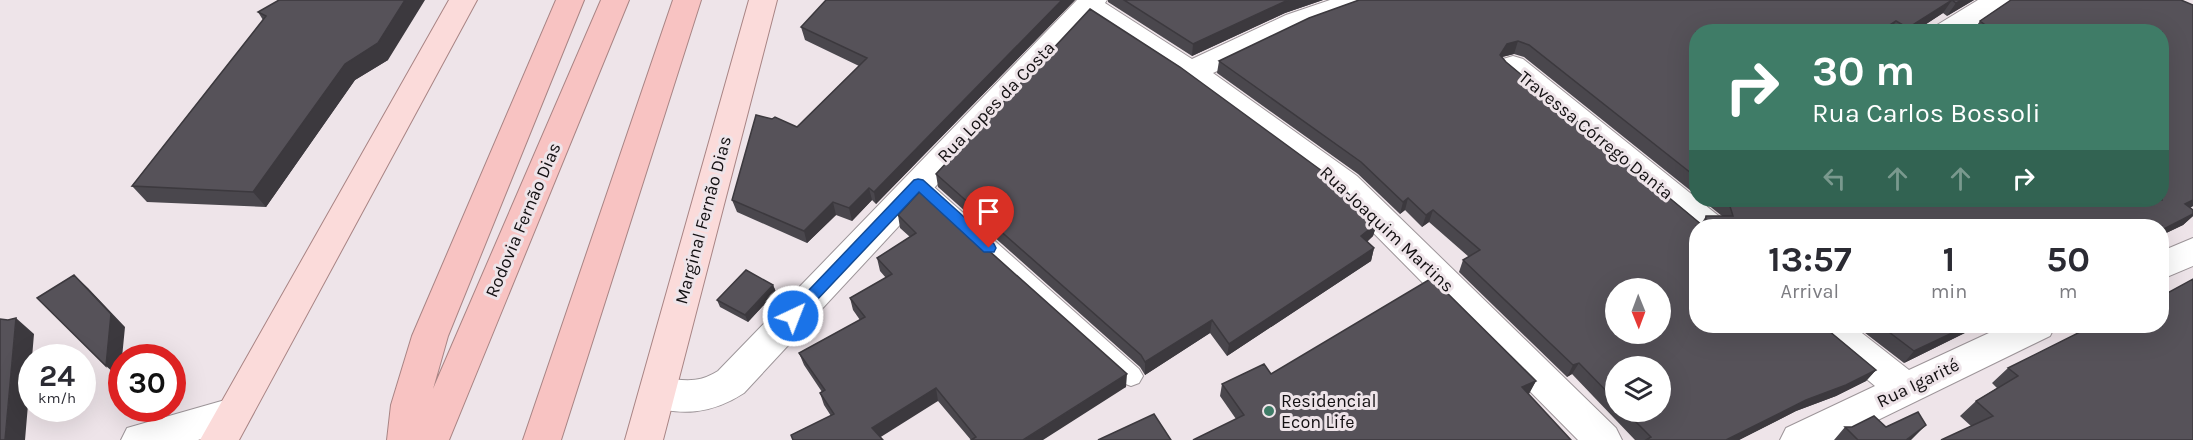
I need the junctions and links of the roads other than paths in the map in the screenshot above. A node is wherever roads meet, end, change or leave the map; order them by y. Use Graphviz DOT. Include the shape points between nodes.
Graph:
graph roads {
  1 [pos="463,0"];
  2 [pos="570,0"];
  3 [pos="615,0"];
  4 [pos="687,0"];
  5 [pos="763,0"];
  6 [pos="1358,0"];
  7 [pos="1998,0"];
  8 [pos="1090,3"];
  9 [pos="1960,24"];
  10 [pos="1513,66"];
  11 [pos="1190,72"];
  12 [pos="918,184"];
  13 [pos="1699,219"];
  14 [pos="2193,251"];
  15 [pos="2169,263"];
  16 [pos="1837,333"];
  17 [pos="2022,333"];
  18 [pos="1131,376"];
  19 [pos="1905,389"];
  20 [pos="657,393"];
  21 [pos="226,427"];
  22 [pos="140,440"];
  23 [pos="406,440"];
  24 [pos="430,440"];
  25 [pos="542,440"];
  26 [pos="644,440"];
  27 [pos="1603,440"];
  28 [pos="1799,440"];
  1 -- 21 [label="main road"];
  2 -- 23 [label="highway" via="430,336 410,405"];
  3 -- 24 [label="highway, Rodovia Fernão Dias"];
  4 -- 25 [label="highway"];
  5 -- 20 [label="main road, Marginal Fernão Dias"];
  6 -- 11 [label="street" via="1296,22"];
  7 -- 9 [label="street"];
  8 -- 11 [label="street, Rua Joaquim Martins"];
  8 -- 12 [label="street, Rua Lopes da Costa"];
  10 -- 13 [label="street, Travessa Córrego Danta"];
  11 -- 27 [label="street, Rua Joaquim Martins" via="1346,185"];
  12 -- 18 [label="lane"];
  12 -- 20 [label="street, Rua Lopes da Costa" via="731,382 702,398"];
  14 -- 15 [label="street"];
  16 -- 19 [label="street"];
  17 -- 19 [label="street, Rua Igarité"];
  19 -- 28 [label="street, Rua Igarité"];
  20 -- 26 [label="main road, Marginal Fernão Dias"];
  21 -- 22 [label="street"];
}
